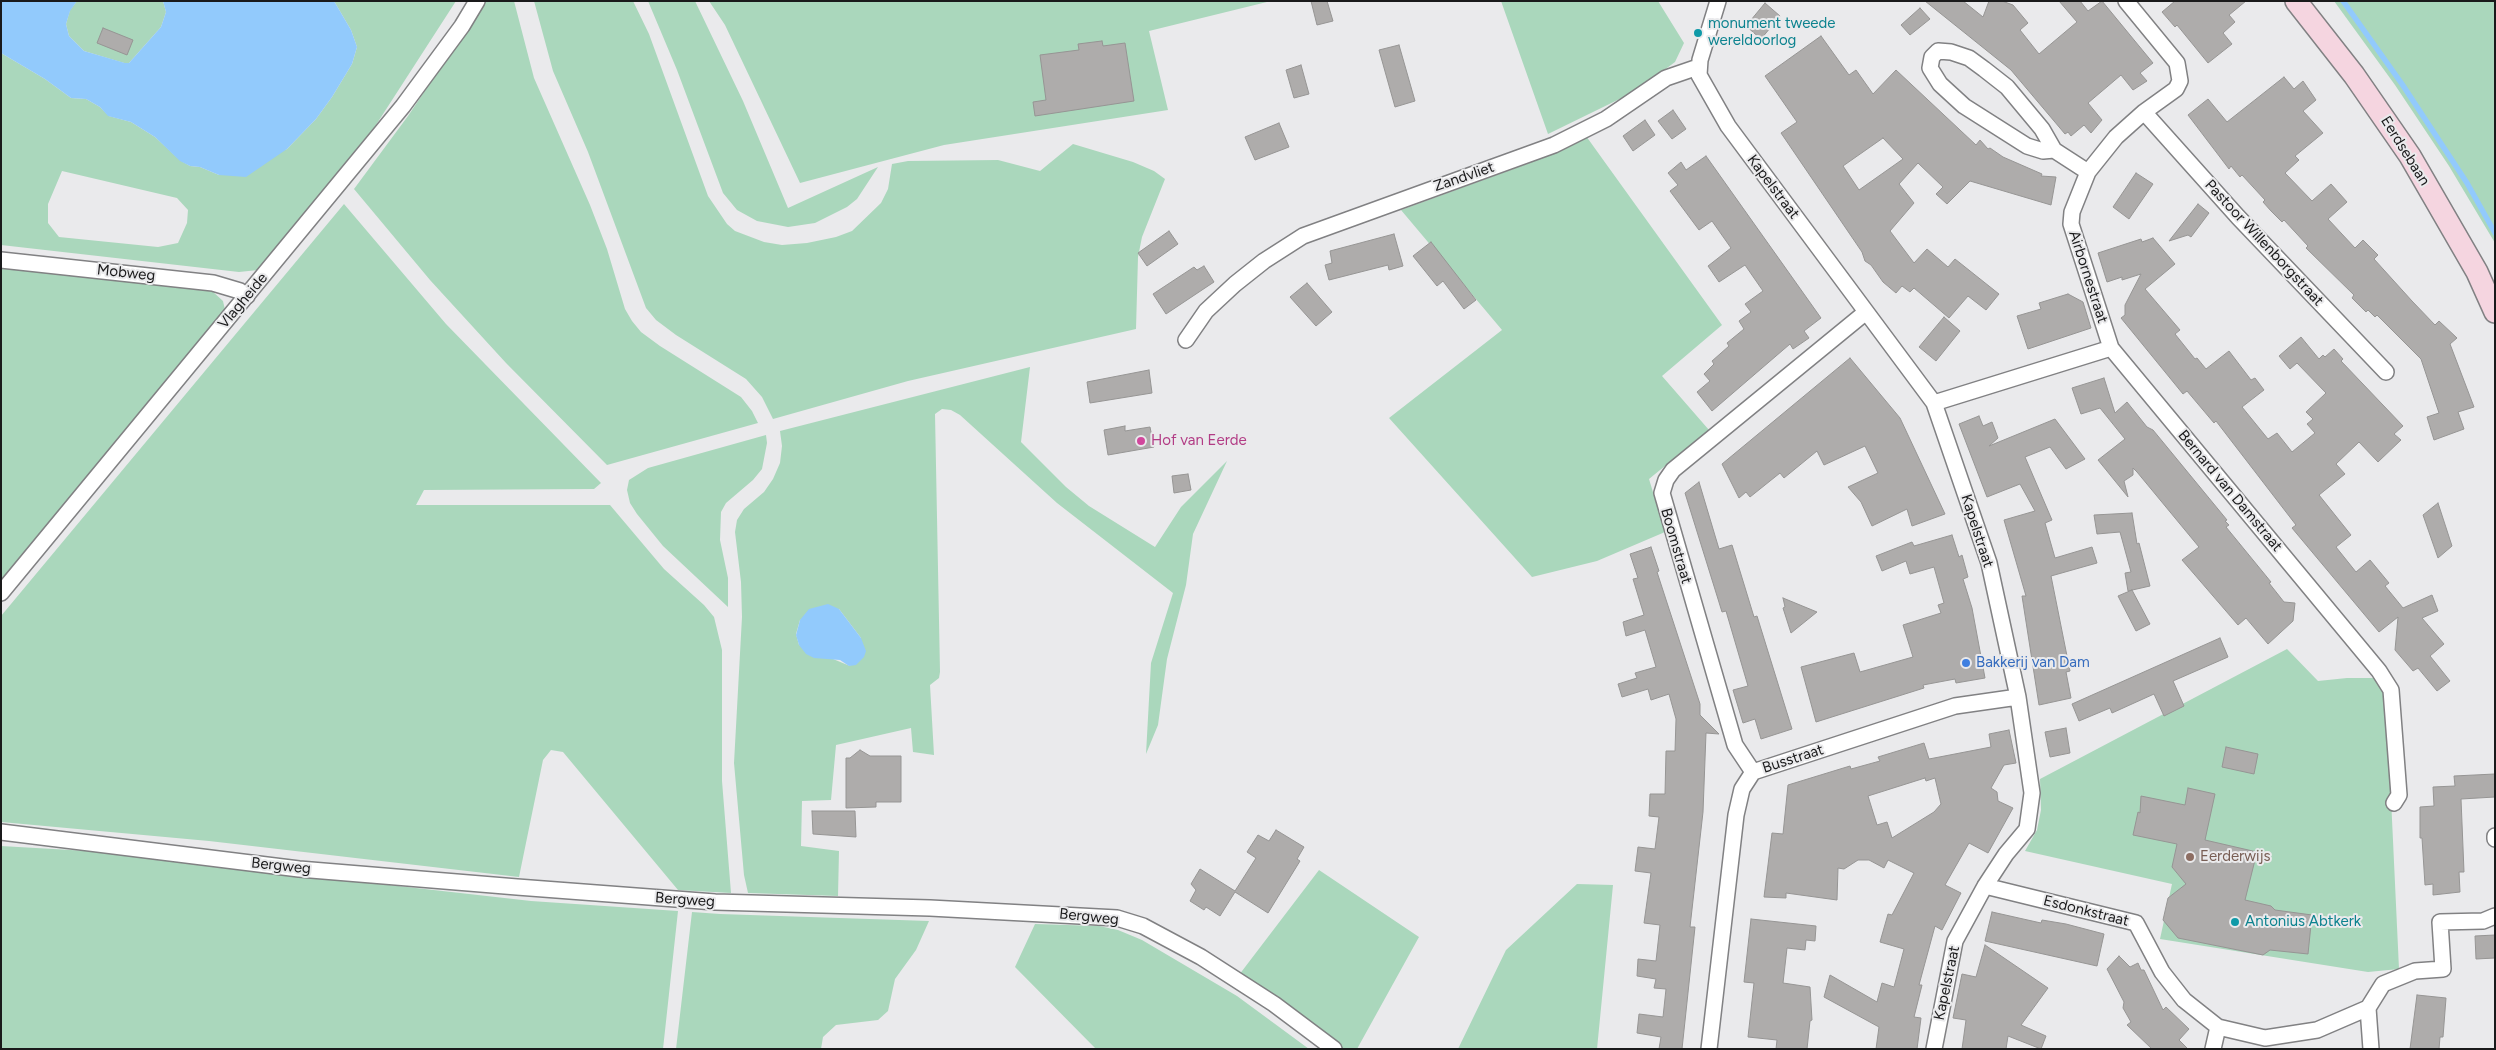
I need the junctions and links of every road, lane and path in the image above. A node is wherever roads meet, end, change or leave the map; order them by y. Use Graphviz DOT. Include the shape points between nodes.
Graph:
graph roads {
  1 [pos="476,1"];
  2 [pos="1718,1"];
  3 [pos="2126,1"];
  4 [pos="2296,1"];
  5 [pos="1698,67"];
  6 [pos="2144,112"];
  7 [pos="2054,150"];
  8 [pos="2088,172"];
  9 [pos="1,260"];
  10 [pos="247,296"];
  11 [pos="1866,312"];
  12 [pos="2495,312"];
  13 [pos="1186,340"];
  14 [pos="2111,348"];
  15 [pos="2386,372"];
  16 [pos="1934,403"];
  17 [pos="1,593"];
  18 [pos="2018,697"];
  19 [pos="1753,772"];
  20 [pos="2394,803"];
  21 [pos="1,832"];
  22 [pos="1985,886"];
  23 [pos="2495,916"];
  24 [pos="2368,1008"];
  25 [pos="2218,1027"];
  26 [pos="1334,1049"];
  27 [pos="1709,1049"];
  28 [pos="1934,1049"];
  29 [pos="2213,1049"];
  30 [pos="2371,1049"];
  1 -- 10 [label="street, Vlagheide" via="404,106"];
  2 -- 5 [label="street"];
  3 -- 6 [label="street, Airbornestraat" via="2177,63 2180,72 2176,89"];
  4 -- 12 [label="main road, Eerdsebaan" via="2354,75 2410,156"];
  5 -- 11 [label="street, Kapelstraat" via="1703,84 1728,126"];
  5 -- 13 [label="street, Zandvliet" via="1666,78 1606,119 1561,141 1303,236 1235,284 1206,311"];
  6 -- 8 [label="street, Airbornestraat" via="2116,137"];
  6 -- 15 [label="street, Pastoor Willenborgstraat" via="2238,217"];
  7 -- 7 [label="street" via="2042,129 2006,87 1984,68 1951,52 1938,51 1932,57 1930,68 1940,84 1964,106 2027,146 2043,151"];
  7 -- 8 [label="street"];
  8 -- 14 [label="street, Airbornestraat" via="2072,212 2071,224"];
  9 -- 10 [label="street, Mobweg" via="213,283"];
  10 -- 17 [label="street, Vlagheide"];
  11 -- 16 [label="street, Kapelstraat"];
  11 -- 19 [label="street, Boomstraat" via="1673,470 1662,493 1735,745"];
  14 -- 16 [label="street"];
  14 -- 20 [label="street, Bernard van Damstraat" via="2383,677 2390,690 2395,741 2399,795"];
  16 -- 18 [label="street, Kapelstraat" via="1989,564"];
  18 -- 19 [label="street, Busstraat" via="1955,706"];
  18 -- 22 [label="street, Kapelstraat" via="2032,792 2027,830"];
  19 -- 27 [label="street, Busstraat" via="1742,789 1736,815"];
  21 -- 26 [label="street, Bergweg" via="299,869 517,888 707,902 930,908 1117,918 1143,926 1201,957 1274,1004"];
  22 -- 25 [label="street, Esdonkstraat" via="2136,923 2162,972 2184,1000"];
  22 -- 28 [label="street, Kapelstraat" via="1955,941"];
  23 -- 24 [label="street" via="2483,921 2440,922 2443,969 2415,971 2383,984"];
  24 -- 25 [label="street, Esdonkstraat" via="2317,1030 2265,1038"];
  24 -- 30 [label="street"];
  25 -- 29 [label="street"];
}
